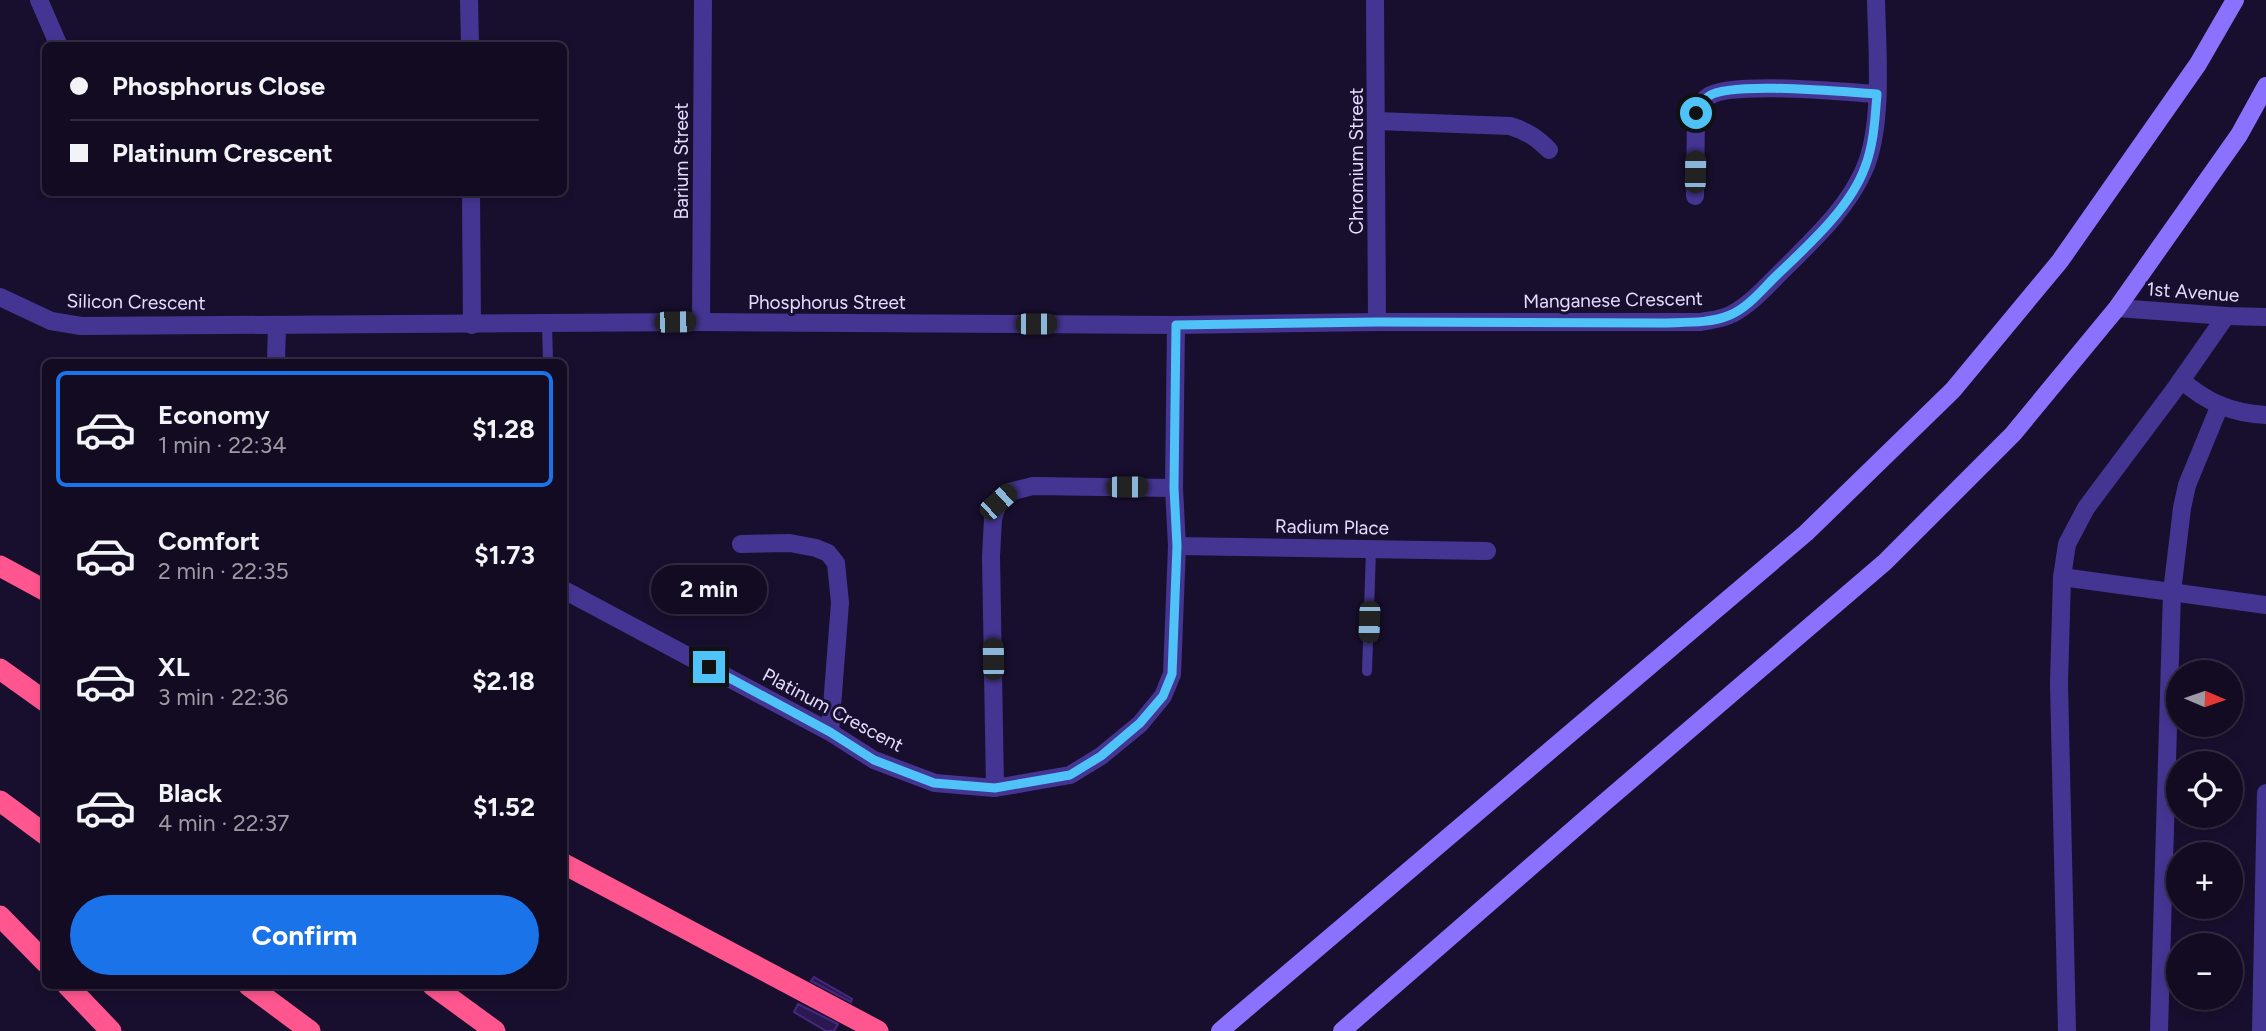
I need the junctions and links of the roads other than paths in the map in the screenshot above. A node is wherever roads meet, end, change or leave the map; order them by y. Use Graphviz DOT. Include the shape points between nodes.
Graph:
graph roads {
  1 [pos="39,0"];
  2 [pos="469,0"];
  3 [pos="703,0"];
  4 [pos="1375,0"];
  5 [pos="1876,0"];
  6 [pos="2235,0"];
  7 [pos="57,42"];
  8 [pos="470,42"];
  9 [pos="2266,86"];
  10 [pos="1877,94"];
  11 [pos="1377,121"];
  12 [pos="1549,150"];
  13 [pos="471,196"];
  14 [pos="1695,196"];
  15 [pos="0,297"];
  16 [pos="2118,308"];
  17 [pos="2226,316"];
  18 [pos="2266,317"];
  19 [pos="701,322"];
  20 [pos="1377,322"];
  21 [pos="547,324"];
  22 [pos="277,325"];
  23 [pos="472,325"];
  24 [pos="1176,325"];
  25 [pos="276,359"];
  26 [pos="548,359"];
  27 [pos="2181,380"];
  28 [pos="2220,405"];
  29 [pos="2266,415"];
  30 [pos="1174,488"];
  31 [pos="741,544"];
  32 [pos="1177,546"];
  33 [pos="1371,549"];
  34 [pos="1487,551"];
  35 [pos="0,566"];
  36 [pos="2062,577"];
  37 [pos="42,589"];
  38 [pos="567,592"];
  39 [pos="2172,592"];
  40 [pos="2266,605"];
  41 [pos="0,669"];
  42 [pos="1367,671"];
  43 [pos="42,699"];
  44 [pos="830,732"];
  45 [pos="995,788"];
  46 [pos="2266,793"];
  47 [pos="0,801"];
  48 [pos="42,832"];
  49 [pos="567,866"];
  50 [pos="0,916"];
  51 [pos="42,959"];
  52 [pos="71,989"];
  53 [pos="253,989"];
  54 [pos="437,989"];
  55 [pos="111,1031"];
  56 [pos="310,1031"];
  57 [pos="495,1031"];
  58 [pos="878,1031"];
  59 [pos="1220,1031"];
  60 [pos="1342,1031"];
  61 [pos="2067,1031"];
  62 [pos="2158,1031"];
  63 [pos="2261,1031"];
  1 -- 7 [label="street"];
  2 -- 8 [label="street"];
  3 -- 19 [label="street, Barium Street"];
  4 -- 11 [label="street, Chromium Street"];
  5 -- 10 [label="street, Manganese Crescent"];
  6 -- 59 [label="main road" via="2198,64 2060,261 1953,390 1806,533"];
  9 -- 16 [label="main road" via="2239,135"];
  10 -- 14 [label="street" via="1749,88 1710,94 1696,113"];
  10 -- 20 [label="street, Manganese Crescent" via="1870,150 1847,198 1822,232 1749,303 1730,315 1701,322 1661,323"];
  11 -- 12 [label="street" via="1510,126 1536,137"];
  11 -- 20 [label="street, Chromium Street"];
  13 -- 23 [label="street"];
  15 -- 22 [label="street, Silicon Crescent" via="51,321 81,326"];
  16 -- 17 [label="street, 1st Avenue"];
  16 -- 60 [label="main road" via="2013,434 1885,562"];
  17 -- 18 [label="street, 1st Avenue"];
  17 -- 27 [label="street"];
  19 -- 21 [label="street, Phosphorus Street"];
  19 -- 24 [label="street, Phosphorus Street"];
  20 -- 24 [label="street, Phosphorus Street"];
  21 -- 23 [label="street, Phosphorus Street"];
  21 -- 26 [label="lane"];
  22 -- 23 [label="street, Phosphorus Street"];
  22 -- 25 [label="street"];
  24 -- 30 [label="street, Platinum Crescent"];
  27 -- 28 [label="street" via="2201,397"];
  27 -- 36 [label="street" via="2086,508 2067,544"];
  28 -- 29 [label="street"];
  28 -- 39 [label="street" via="2187,485"];
  30 -- 32 [label="street, Platinum Crescent"];
  30 -- 45 [label="street" via="1033,486 1009,492 998,502 991,556"];
  31 -- 44 [label="street" via="790,543 816,548 836,563 840,603"];
  32 -- 33 [label="street, Radium Place"];
  32 -- 45 [label="street, Platinum Crescent" via="1172,674 1163,696 1140,723 1070,775"];
  33 -- 34 [label="street, Radium Place"];
  33 -- 42 [label="lane"];
  35 -- 37 [label="highway"];
  36 -- 39 [label="street"];
  36 -- 61 [label="street" via="2059,683"];
  38 -- 44 [label="street, Platinum Crescent"];
  39 -- 40 [label="street"];
  39 -- 62 [label="street"];
  41 -- 43 [label="highway"];
  44 -- 45 [label="street, Platinum Crescent" via="874,760 934,783"];
  46 -- 63 [label="street"];
  47 -- 48 [label="highway"];
  49 -- 58 [label="highway"];
  50 -- 51 [label="highway"];
  52 -- 55 [label="highway"];
  53 -- 56 [label="highway"];
  54 -- 57 [label="highway"];
}
